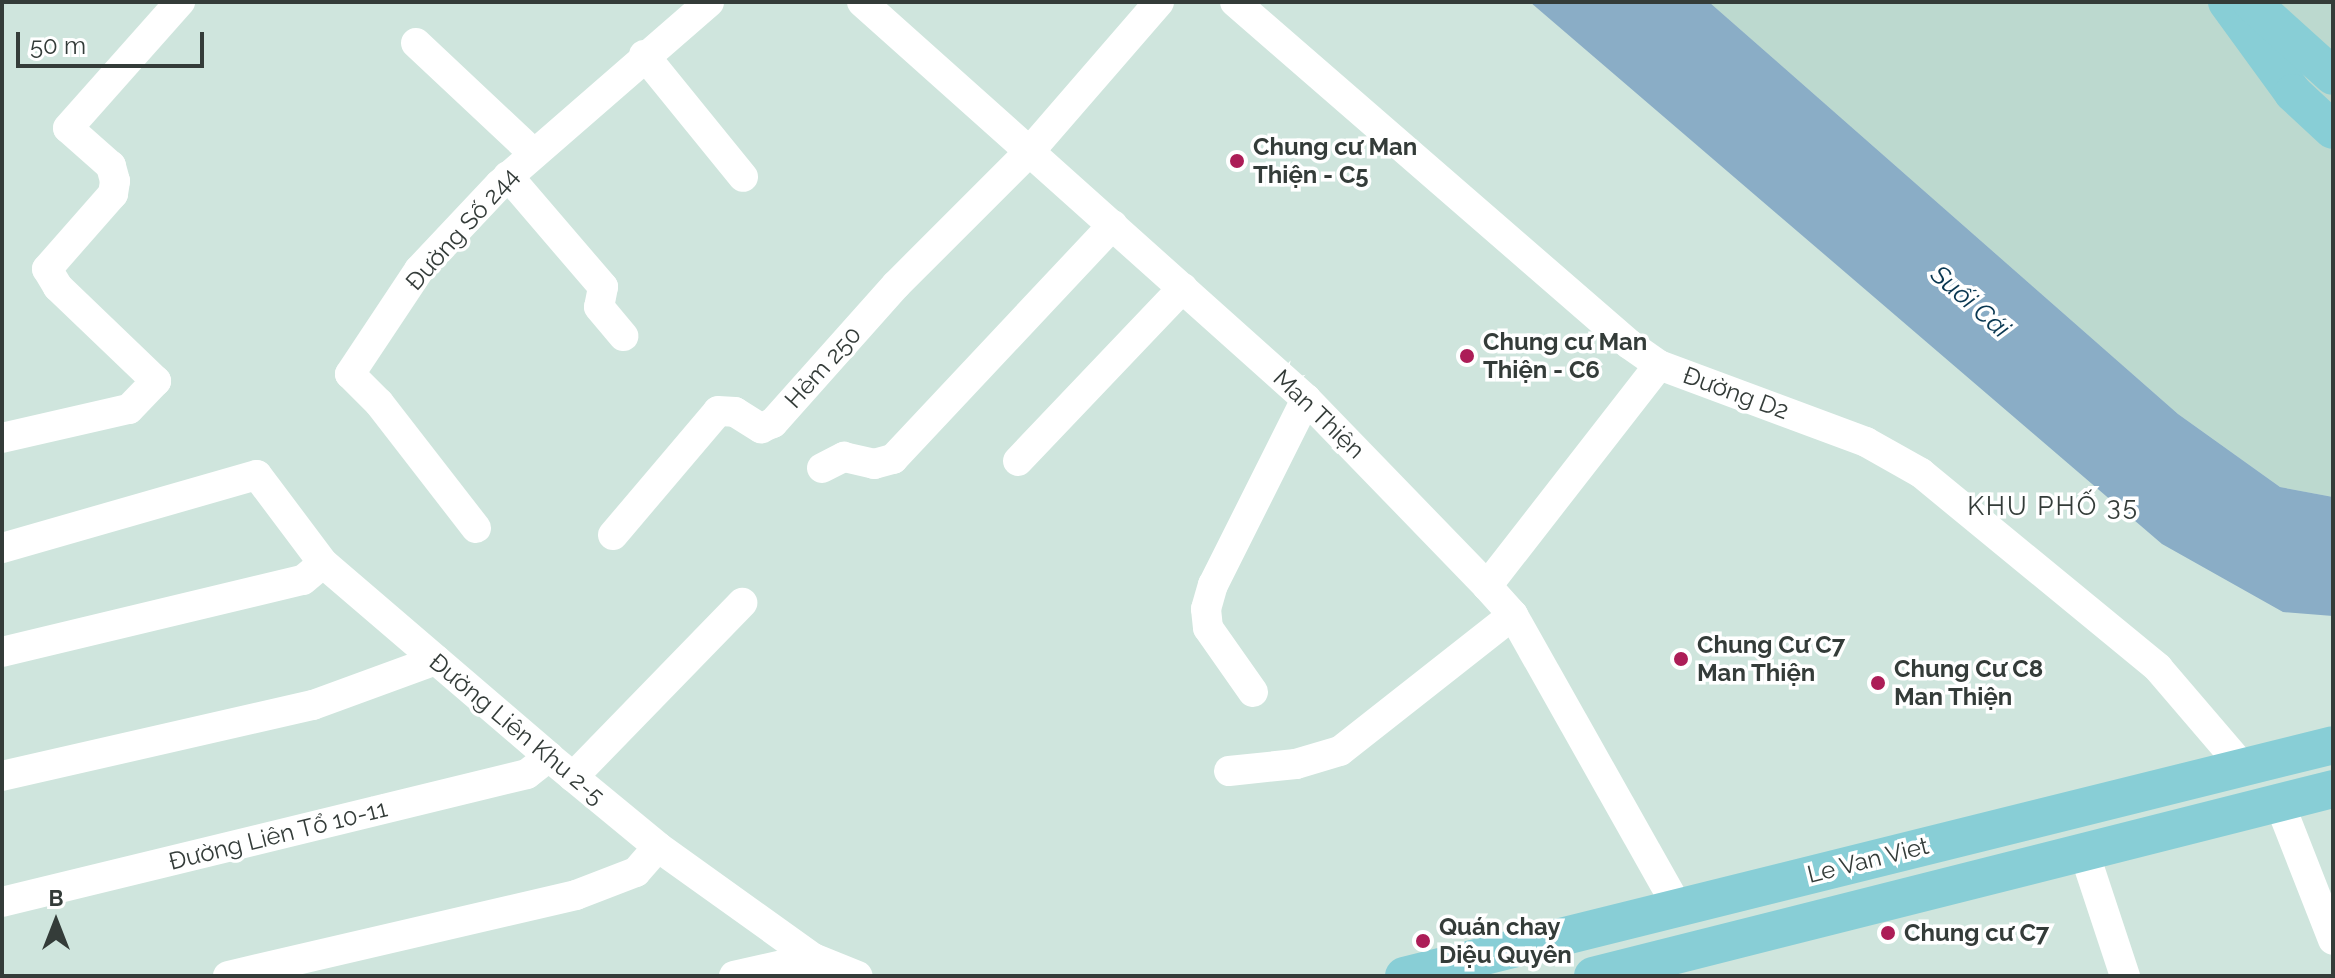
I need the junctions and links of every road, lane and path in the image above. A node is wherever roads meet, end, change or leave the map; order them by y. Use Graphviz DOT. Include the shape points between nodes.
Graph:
graph roads {
  1 [pos="180,2"];
  2 [pos="709,2"];
  3 [pos="862,2"];
  4 [pos="1159,2"];
  5 [pos="1235,2"];
  6 [pos="2227,2"];
  7 [pos="2251,2"];
  8 [pos="416,43"];
  9 [pos="644,55"];
  10 [pos="2326,69"];
  11 [pos="2333,130"];
  12 [pos="1030,151"];
  13 [pos="533,153"];
  14 [pos="508,176"];
  15 [pos="743,177"];
  16 [pos="1113,225"];
  17 [pos="1183,288"];
  18 [pos="623,336"];
  19 [pos="1659,365"];
  20 [pos="1306,399"];
  21 [pos="2,438"];
  22 [pos="1018,461"];
  23 [pos="822,468"];
  24 [pos="476,528"];
  25 [pos="613,535"];
  26 [pos="2,548"];
  27 [pos="323,563"];
  28 [pos="1487,586"];
  29 [pos="742,603"];
  30 [pos="1513,615"];
  31 [pos="2,652"];
  32 [pos="436,660"];
  33 [pos="1253,692"];
  34 [pos="2333,745"];
  35 [pos="549,757"];
  36 [pos="2243,767"];
  37 [pos="1229,771"];
  38 [pos="2,776"];
  39 [pos="573,777"];
  40 [pos="2333,789"];
  41 [pos="2279,802"];
  42 [pos="658,847"];
  43 [pos="2084,852"];
  44 [pos="2,902"];
  45 [pos="1678,908"];
  46 [pos="2333,940"];
  47 [pos="1694,950"];
  48 [pos="813,958"];
  49 [pos="228,976"];
  50 [pos="734,976"];
  51 [pos="858,976"];
  52 [pos="1404,976"];
  53 [pos="1593,976"];
  54 [pos="2125,976"];
  1 -- 21 [label="street" via="70,124 70,132 111,166 113,194 47,269 58,287 156,381 129,409"];
  2 -- 9 [label="street, Đường Số 244"];
  3 -- 12 [label="street, Man Thiện"];
  4 -- 12 [label="street"];
  5 -- 19 [label="street, Đường D2"];
  6 -- 11 [label="main road" via="2293,93"];
  7 -- 10 [label="main road"];
  8 -- 13 [label="street"];
  9 -- 13 [label="street, Đường Số 244"];
  9 -- 15 [label="street"];
  12 -- 16 [label="street, Man Thiện"];
  12 -- 25 [label="street, Hẻm 250" via="896,285 773,423 761,428 735,412 718,411"];
  13 -- 14 [label="street, Đường Số 244"];
  14 -- 18 [label="street" via="603,287 599,307"];
  14 -- 24 [label="street, Đường Số 244" via="419,270 350,374 379,403"];
  16 -- 17 [label="street, Man Thiện"];
  16 -- 23 [label="street" via="893,459 874,464 844,457"];
  17 -- 20 [label="street, Man Thiện"];
  17 -- 22 [label="street"];
  19 -- 28 [label="street"];
  19 -- 36 [label="street, Đường D2" via="1866,442 1921,473 2158,668"];
  20 -- 28 [label="street, Man Thiện"];
  20 -- 33 [label="street" via="1206,609 1208,628"];
  26 -- 27 [label="street, Đường Liên Khu 2-5" via="257,475"];
  27 -- 31 [label="street" via="303,580"];
  27 -- 32 [label="street, Đường Liên Khu 2-5"];
  28 -- 30 [label="street, Man Thiện"];
  29 -- 39 [label="street"];
  30 -- 37 [label="street" via="1340,751 1296,764"];
  30 -- 45 [label="street, Man Thiện"];
  32 -- 35 [label="street, Đường Liên Khu 2-5"];
  32 -- 38 [label="street" via="313,705"];
  34 -- 36 [label="main road, Le Van Viet"];
  35 -- 39 [label="street, Đường Liên Khu 2-5"];
  35 -- 44 [label="street, Đường Liên Tổ 10-11" via="527,774"];
  36 -- 41 [label="main road"];
  36 -- 45 [label="main road, Le Van Viet"];
  39 -- 42 [label="street, Đường Liên Khu 2-5"];
  40 -- 41 [label="main road, Le Van Viet"];
  41 -- 43 [label="main road, Le Van Viet"];
  41 -- 46 [label="street"];
  42 -- 48 [label="street, Đường Liên Khu 2-5"];
  42 -- 49 [label="street" via="636,872 576,895"];
  43 -- 47 [label="main road, Le Van Viet"];
  43 -- 54 [label="street"];
  45 -- 47 [label="main road"];
  45 -- 52 [label="main road, Le Van Viet"];
  47 -- 53 [label="main road, Le Van Viet"];
  48 -- 50 [label="street"];
  48 -- 51 [label="street, Đường Liên Khu 2-5"];
}
